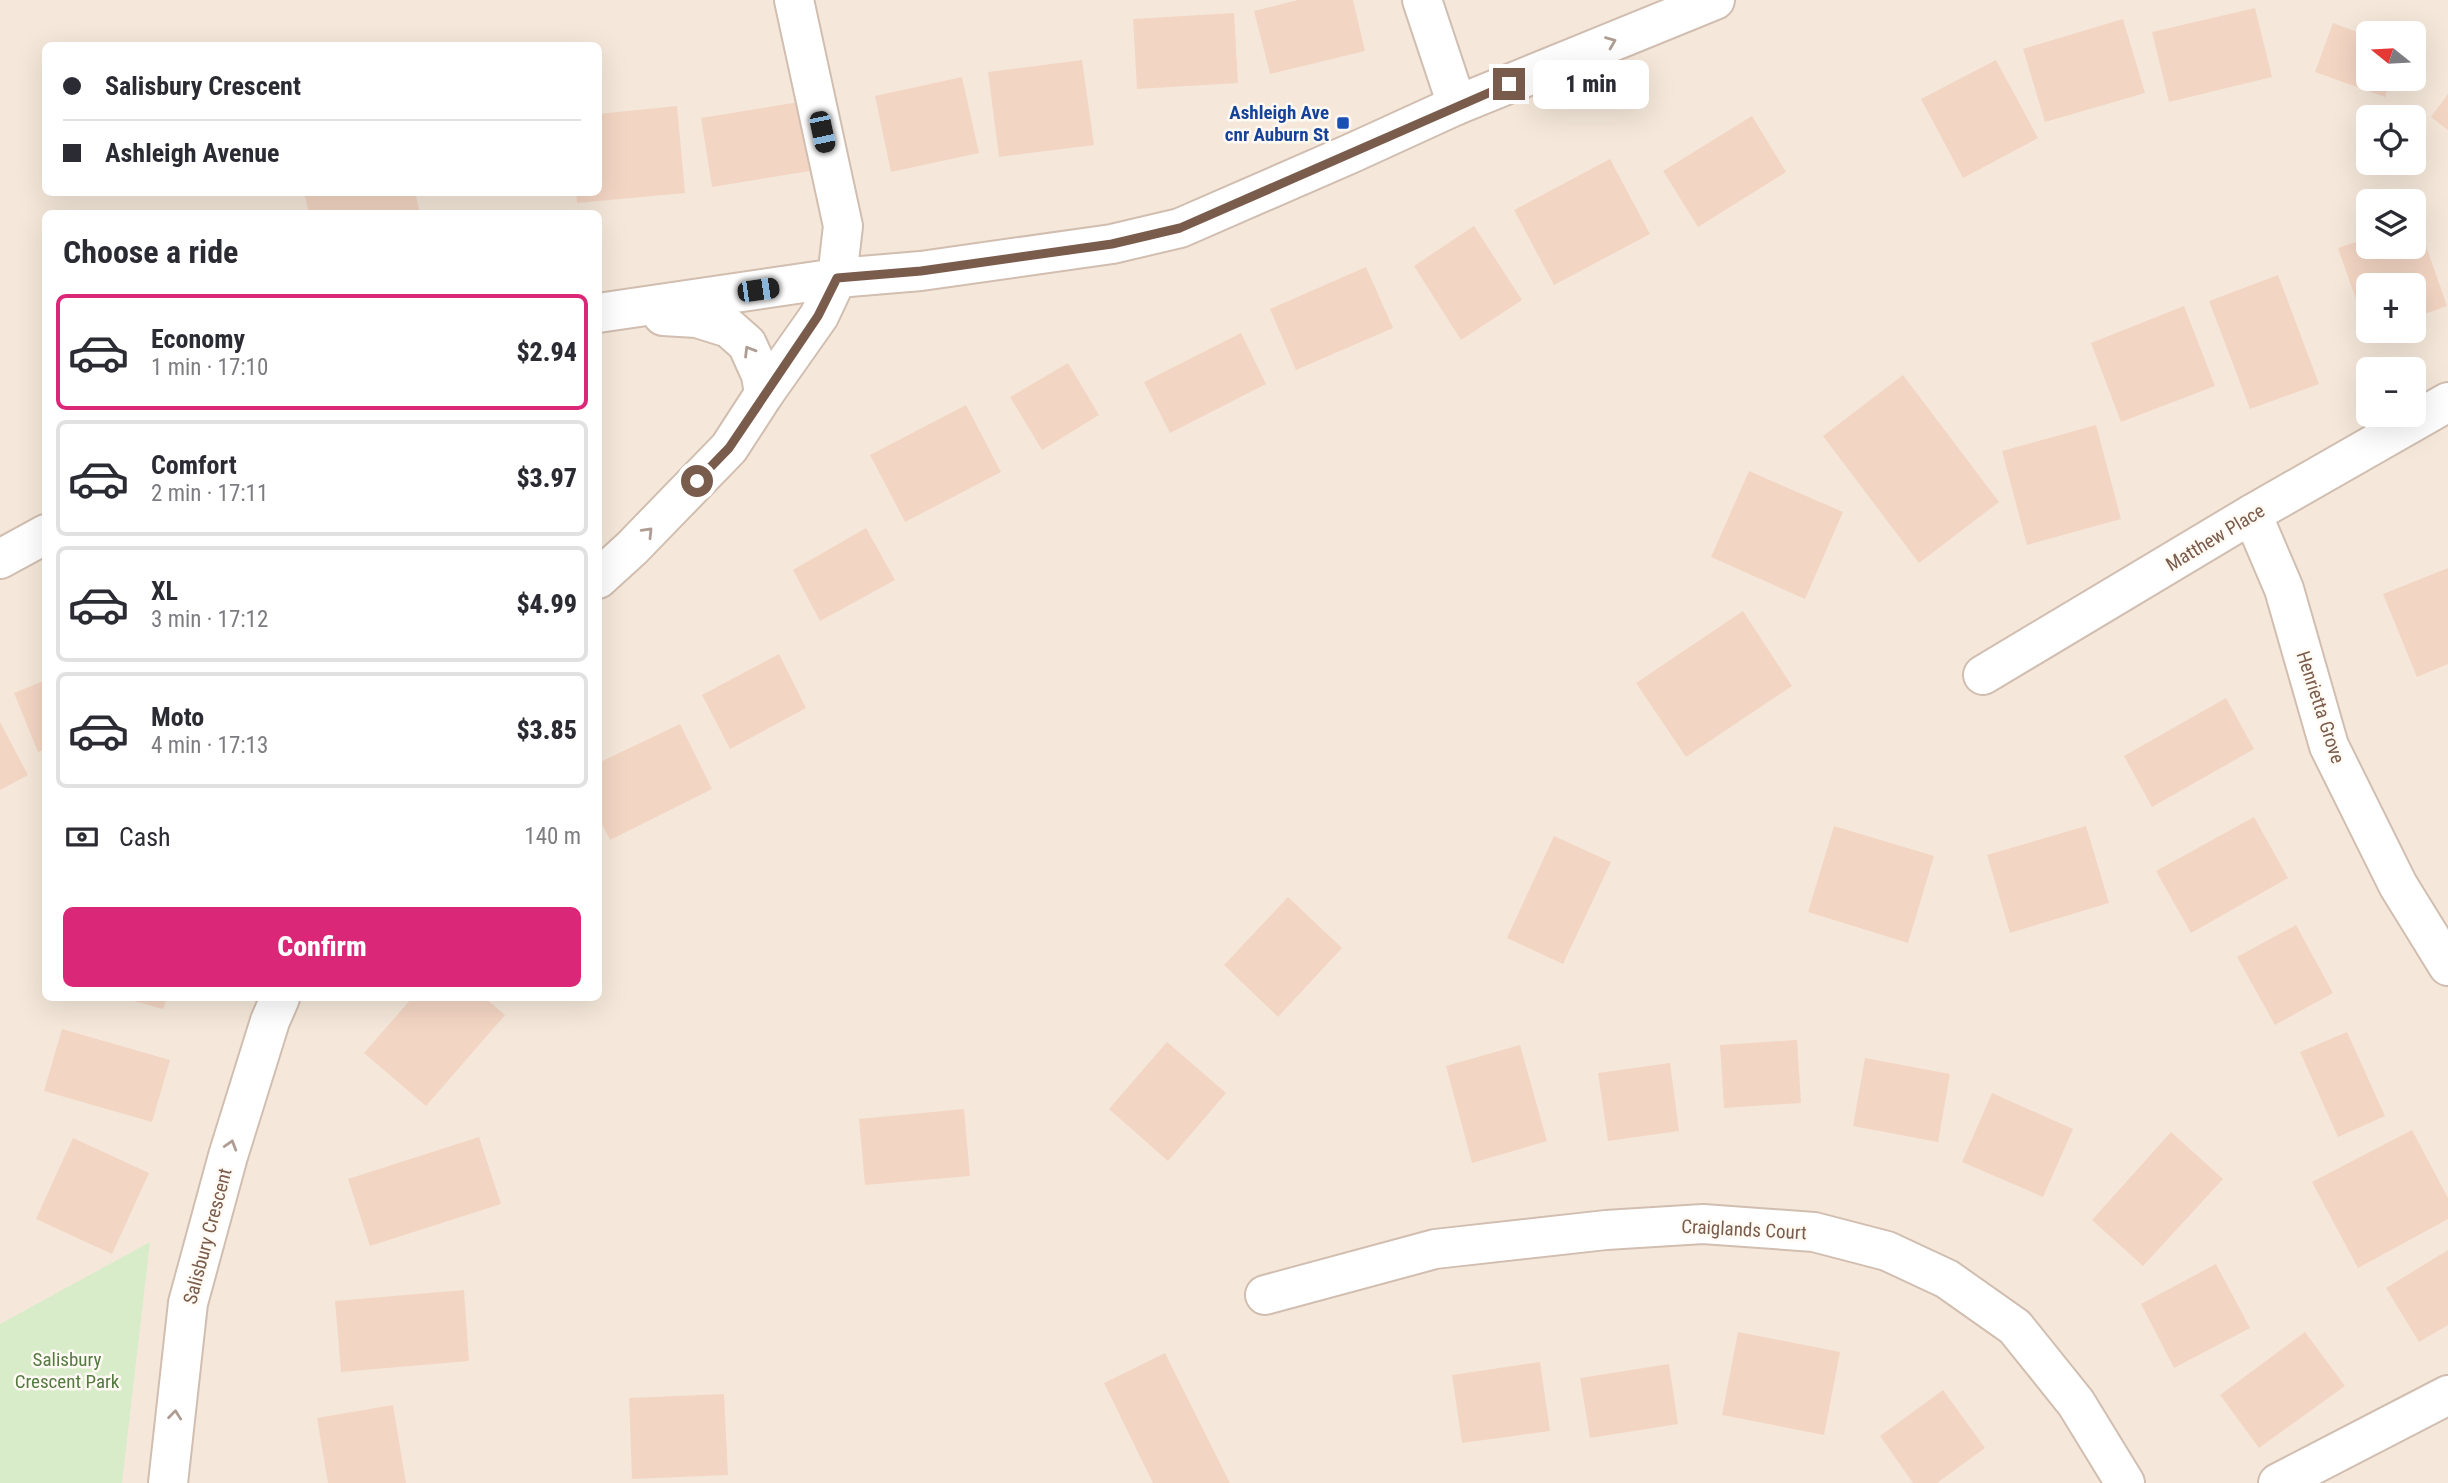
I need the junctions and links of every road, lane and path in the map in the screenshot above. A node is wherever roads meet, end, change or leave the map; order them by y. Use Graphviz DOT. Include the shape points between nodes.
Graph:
graph roads {
  1 [pos="794,0"];
  2 [pos="1422,0"];
  3 [pos="1715,0"];
  4 [pos="1457,105"];
  5 [pos="837,278"];
  6 [pos="602,314"];
  7 [pos="602,315"];
  8 [pos="764,394"];
  9 [pos="2448,402"];
  10 [pos="2252,513"];
  11 [pos="42,536"];
  12 [pos="0,559"];
  13 [pos="602,575"];
  14 [pos="1983,675"];
  15 [pos="2448,966"];
  16 [pos="279,1001"];
  17 [pos="1265,1295"];
  18 [pos="2448,1395"];
  19 [pos="168,1483"];
  20 [pos="2125,1483"];
  21 [pos="2278,1483"];
  1 -- 5 [label="street" via="843,226"];
  2 -- 4 [label="street"];
  4 -- 3 [label="street, one-way"];
  4 -- 5 [label="street" via="1180,228 1112,244"];
  5 -- 6 [label="street"];
  5 -- 8 [label="street" via="818,316"];
  8 -- 7 [label="street, one-way" via="761,374 747,344 729,328 697,318"];
  13 -- 8 [label="street, one-way" via="729,448"];
  9 -- 10 [label="street, Matthew Place"];
  10 -- 14 [label="street, Matthew Place"];
  10 -- 15 [label="street, Henrietta Grove" via="2284,590 2329,746 2398,885"];
  11 -- 12 [label="street"];
  19 -- 16 [label="street, Salisbury Crescent, one-way" via="188,1303 228,1156"];
  17 -- 20 [label="street, Craiglands Court" via="1435,1249 1703,1224 1814,1232 1887,1251 1947,1279 2015,1327 2077,1403"];
  18 -- 21 [label="street"];
}
